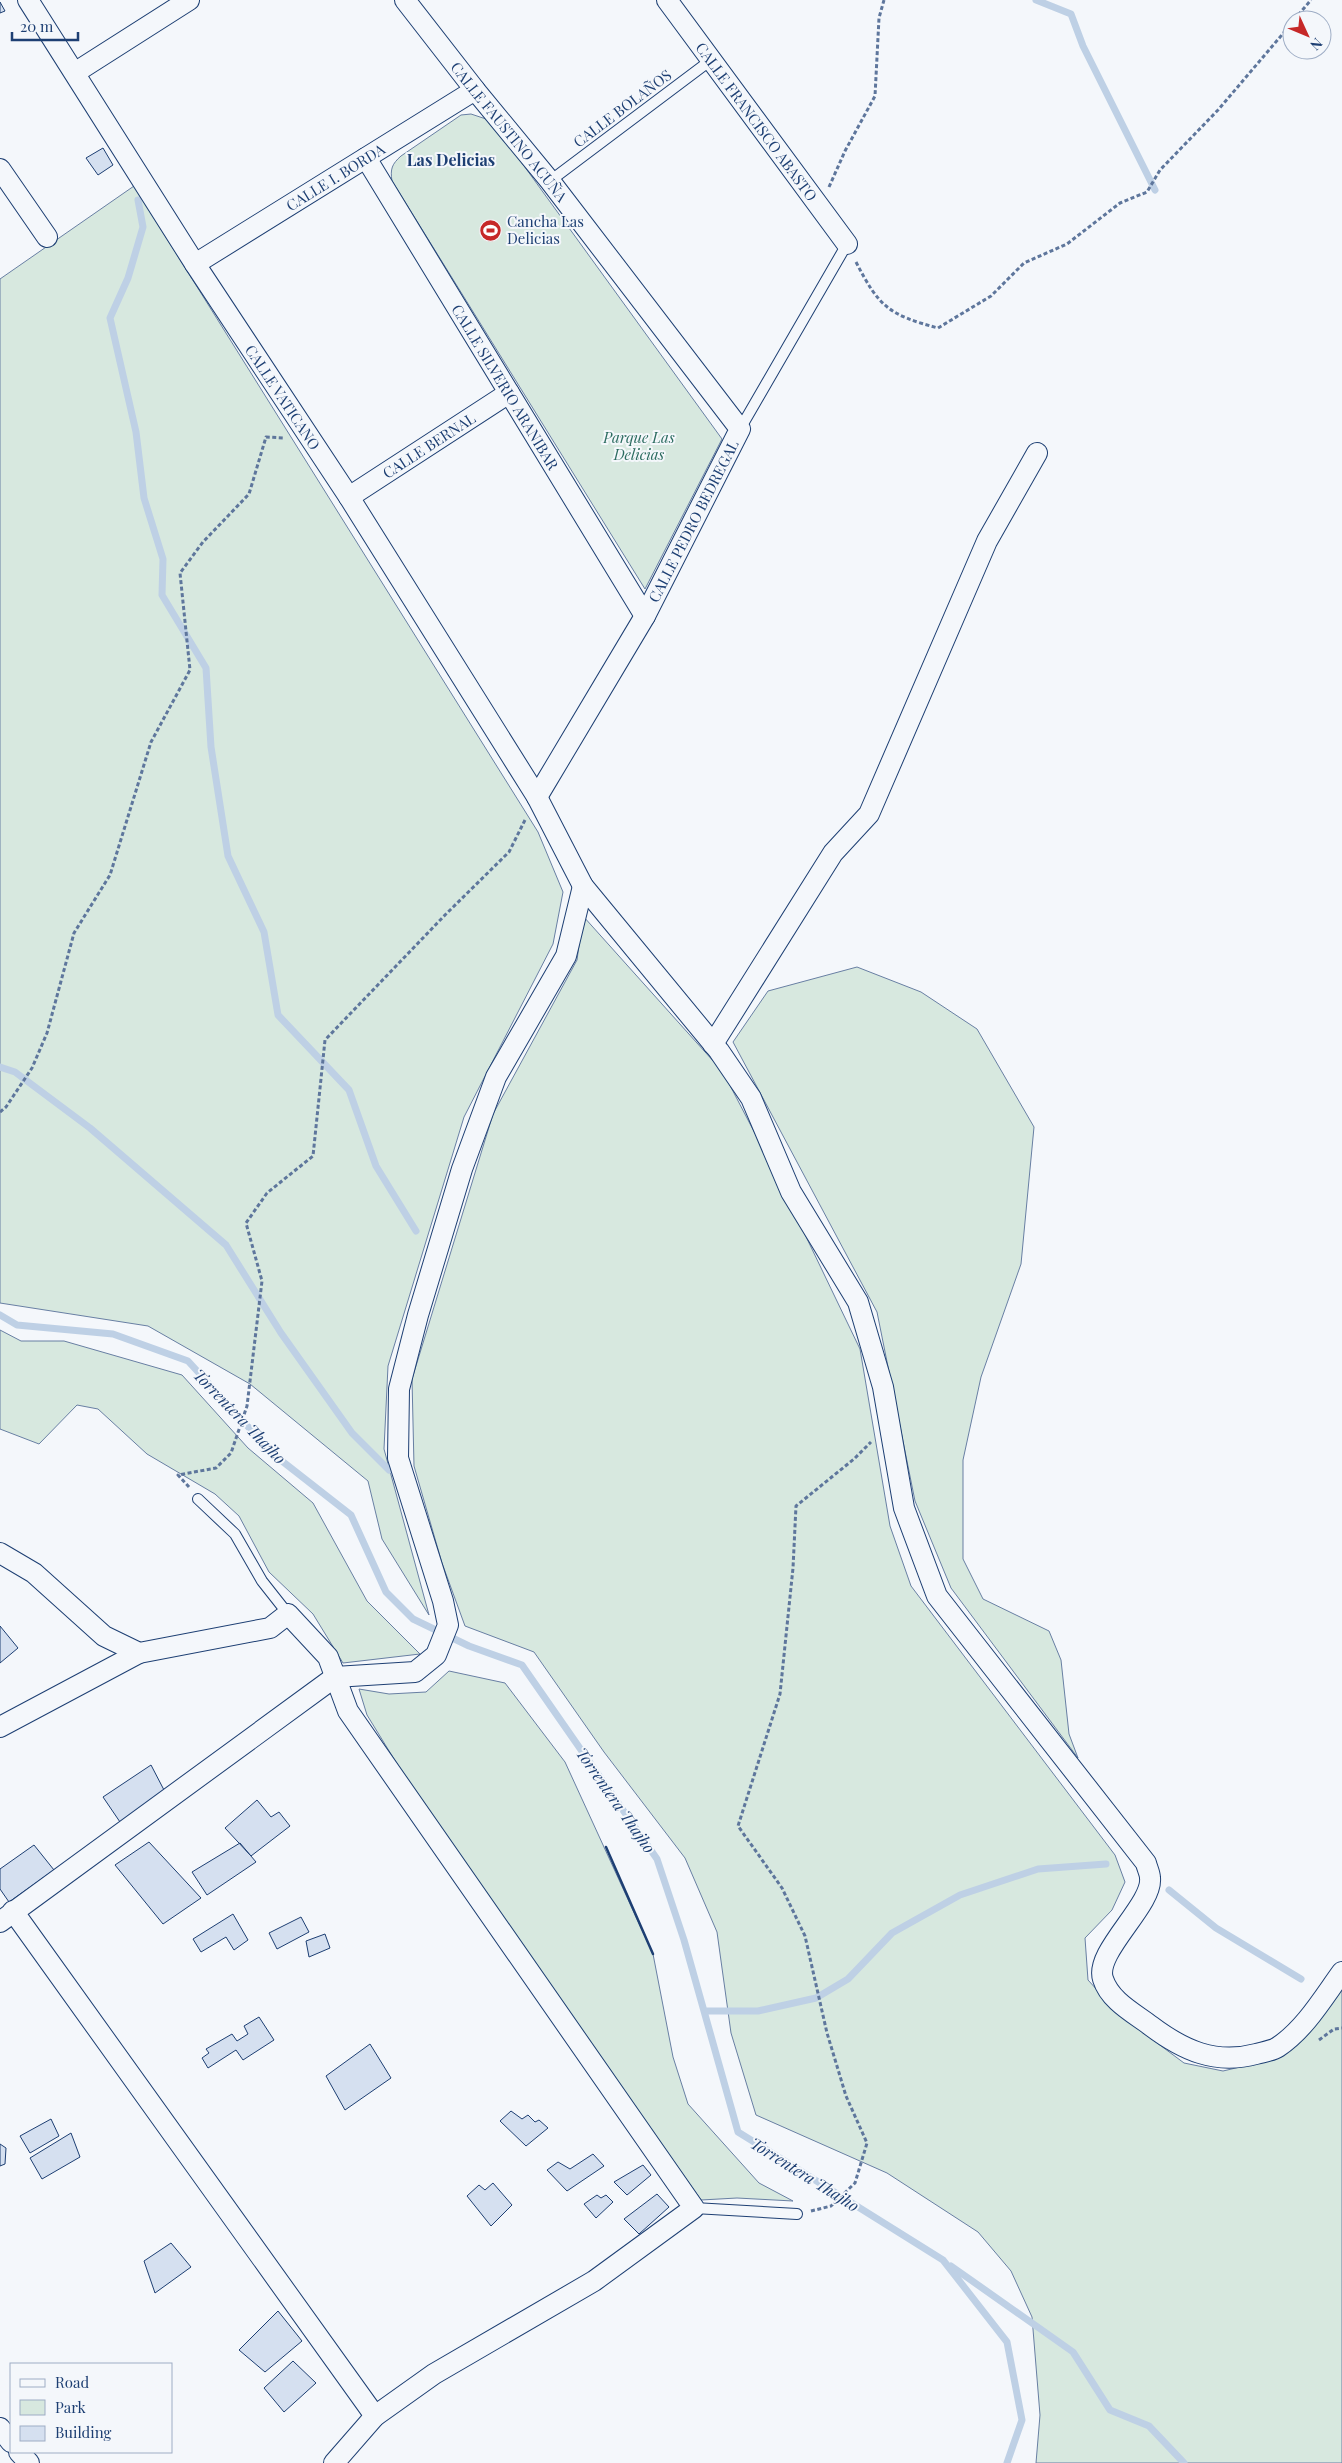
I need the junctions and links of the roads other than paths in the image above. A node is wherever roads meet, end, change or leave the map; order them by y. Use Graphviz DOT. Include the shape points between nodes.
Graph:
graph roads {
  1 [pos="28,0"];
  2 [pos="189,0"];
  3 [pos="405,0"];
  4 [pos="667,0"];
  5 [pos="711,60"];
  6 [pos="76,72"];
  7 [pos="475,90"];
  8 [pos="366,158"];
  9 [pos="0,169"];
  10 [pos="550,181"];
  11 [pos="47,237"];
  12 [pos="847,244"];
  13 [pos="195,264"];
  14 [pos="509,393"];
  15 [pos="740,429"];
  16 [pos="1037,453"];
  17 [pos="348,497"];
  18 [pos="645,616"];
  19 [pos="537,797"];
  20 [pos="583,886"];
  21 [pos="713,1044"];
  22 [pos="198,1498"];
  23 [pos="0,1553"];
  24 [pos="288,1614"];
  25 [pos="139,1652"];
  26 [pos="335,1677"];
  27 [pos="0,1727"];
  28 [pos="7,1916"];
  29 [pos="1342,1972"];
  30 [pos="694,2208"];
  31 [pos="797,2214"];
  32 [pos="375,2416"];
  33 [pos="0,2428"];
  34 [pos="10,2441"];
  35 [pos="21,2453"];
  36 [pos="29,2463"];
  37 [pos="334,2463"];
  1 -- 6 [label="street, CALLE VATICANO"];
  2 -- 6 [label="street"];
  3 -- 7 [label="street, CALLE FAUSTINO ACUÑA"];
  4 -- 5 [label="street, CALLE FRANCISCO ABASTO"];
  5 -- 10 [label="lane, CALLE BOLAÑOS"];
  5 -- 12 [label="street, CALLE FRANCISCO ABASTO"];
  6 -- 13 [label="street, CALLE VATICANO"];
  7 -- 8 [label="street, CALLE I. BORDA"];
  7 -- 10 [label="street, CALLE FAUSTINO ACUÑA"];
  8 -- 13 [label="street, CALLE I. BORDA"];
  8 -- 14 [label="street, CALLE SILVERIO ARANIBAR"];
  9 -- 11 [label="street"];
  10 -- 15 [label="street, CALLE FAUSTINO ACUÑA"];
  12 -- 15 [label="lane, CALLE PEDRO BEDREGAL"];
  13 -- 17 [label="street, CALLE VATICANO"];
  14 -- 17 [label="street, CALLE BERNAL"];
  14 -- 18 [label="street, CALLE SILVERIO ARANIBAR"];
  15 -- 18 [label="street, CALLE PEDRO BEDREGAL"];
  16 -- 21 [label="street" via="987,542 869,814 833,853"];
  17 -- 19 [label="street, CALLE VATICANO"];
  18 -- 19 [label="street, CALLE PEDRO BEDREGAL"];
  19 -- 20 [label="street, CALLE VATICANO"];
  20 -- 21 [label="street, CALLE VATICANO"];
  20 -- 26 [label="street" via="566,956 496,1077 466,1160 418,1315 399,1389 398,1458 444,1601 448,1625 436,1655 415,1672"];
  21 -- 29 [label="street, CALLE VATICANO" via="752,1098 791,1192 858,1302 883,1387 904,1508 938,1596 1146,1863 1151,1879 1144,1899 1122,1930 1106,1961 1102,1977 1110,1994 1175,2044 1215,2058 1245,2057 1277,2048 1306,2021"];
  22 -- 24 [label="lane" via="235,1534 262,1581"];
  23 -- 25 [label="street" via="34,1573 104,1636"];
  24 -- 25 [label="street" via="270,1628"];
  24 -- 26 [label="street" via="328,1657"];
  25 -- 27 [label="street"];
  26 -- 28 [label="street"];
  26 -- 30 [label="street" via="348,1711"];
  28 -- 32 [label="street"];
  30 -- 31 [label="lane"];
  30 -- 32 [label="street" via="594,2281 434,2374"];
  32 -- 37 [label="street"];
  33 -- 34 [label="street"];
  35 -- 36 [label="street"];
}
